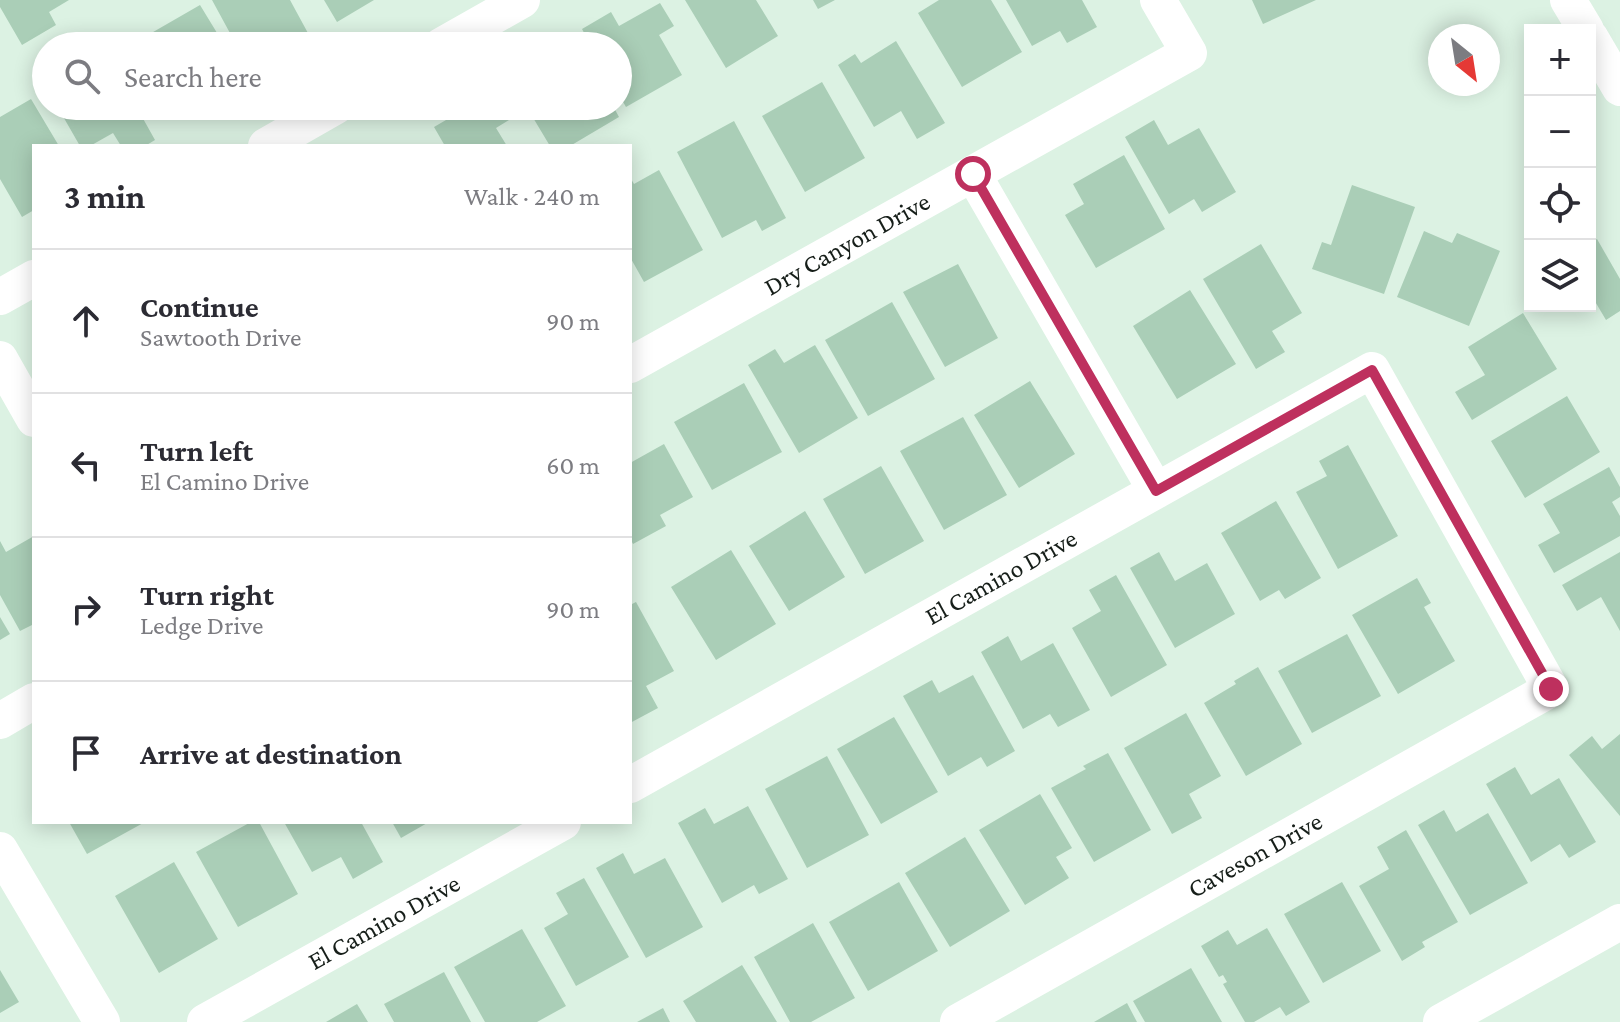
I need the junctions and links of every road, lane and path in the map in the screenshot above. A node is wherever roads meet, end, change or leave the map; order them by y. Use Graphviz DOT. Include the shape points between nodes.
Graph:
graph roads {
  1 [pos="522,0"];
  2 [pos="1158,0"];
  3 [pos="1568,0"];
  4 [pos="1582,24"];
  5 [pos="466,32"];
  6 [pos="1596,47"];
  7 [pos="1620,88"];
  8 [pos="312,120"];
  9 [pos="270,144"];
  10 [pos="973,174"];
  11 [pos="32,279"];
  12 [pos="0,297"];
  13 [pos="0,359"];
  14 [pos="632,364"];
  15 [pos="32,415"];
  16 [pos="1156,491"];
  17 [pos="1551,689"];
  18 [pos="32,702"];
  19 [pos="0,721"];
  20 [pos="632,784"];
  21 [pos="559,824"];
  22 [pos="0,850"];
  23 [pos="1620,922"];
  24 [pos="102,1022"];
  25 [pos="205,1022"];
  26 [pos="958,1022"];
  27 [pos="1441,1022"];
  1 -- 5 [label="street"];
  2 -- 10 [label="street, Dry Canyon Drive" via="1189,53"];
  3 -- 4 [label="street"];
  6 -- 7 [label="street"];
  8 -- 9 [label="street"];
  10 -- 14 [label="street, Dry Canyon Drive"];
  10 -- 16 [label="street"];
  11 -- 12 [label="street"];
  13 -- 15 [label="street"];
  16 -- 17 [label="street, El Camino Drive" via="1372,370"];
  16 -- 20 [label="street, El Camino Drive"];
  17 -- 26 [label="street, Caveson Drive"];
  18 -- 19 [label="street"];
  21 -- 25 [label="street, El Camino Drive"];
  22 -- 24 [label="street"];
  23 -- 27 [label="street"];
}
